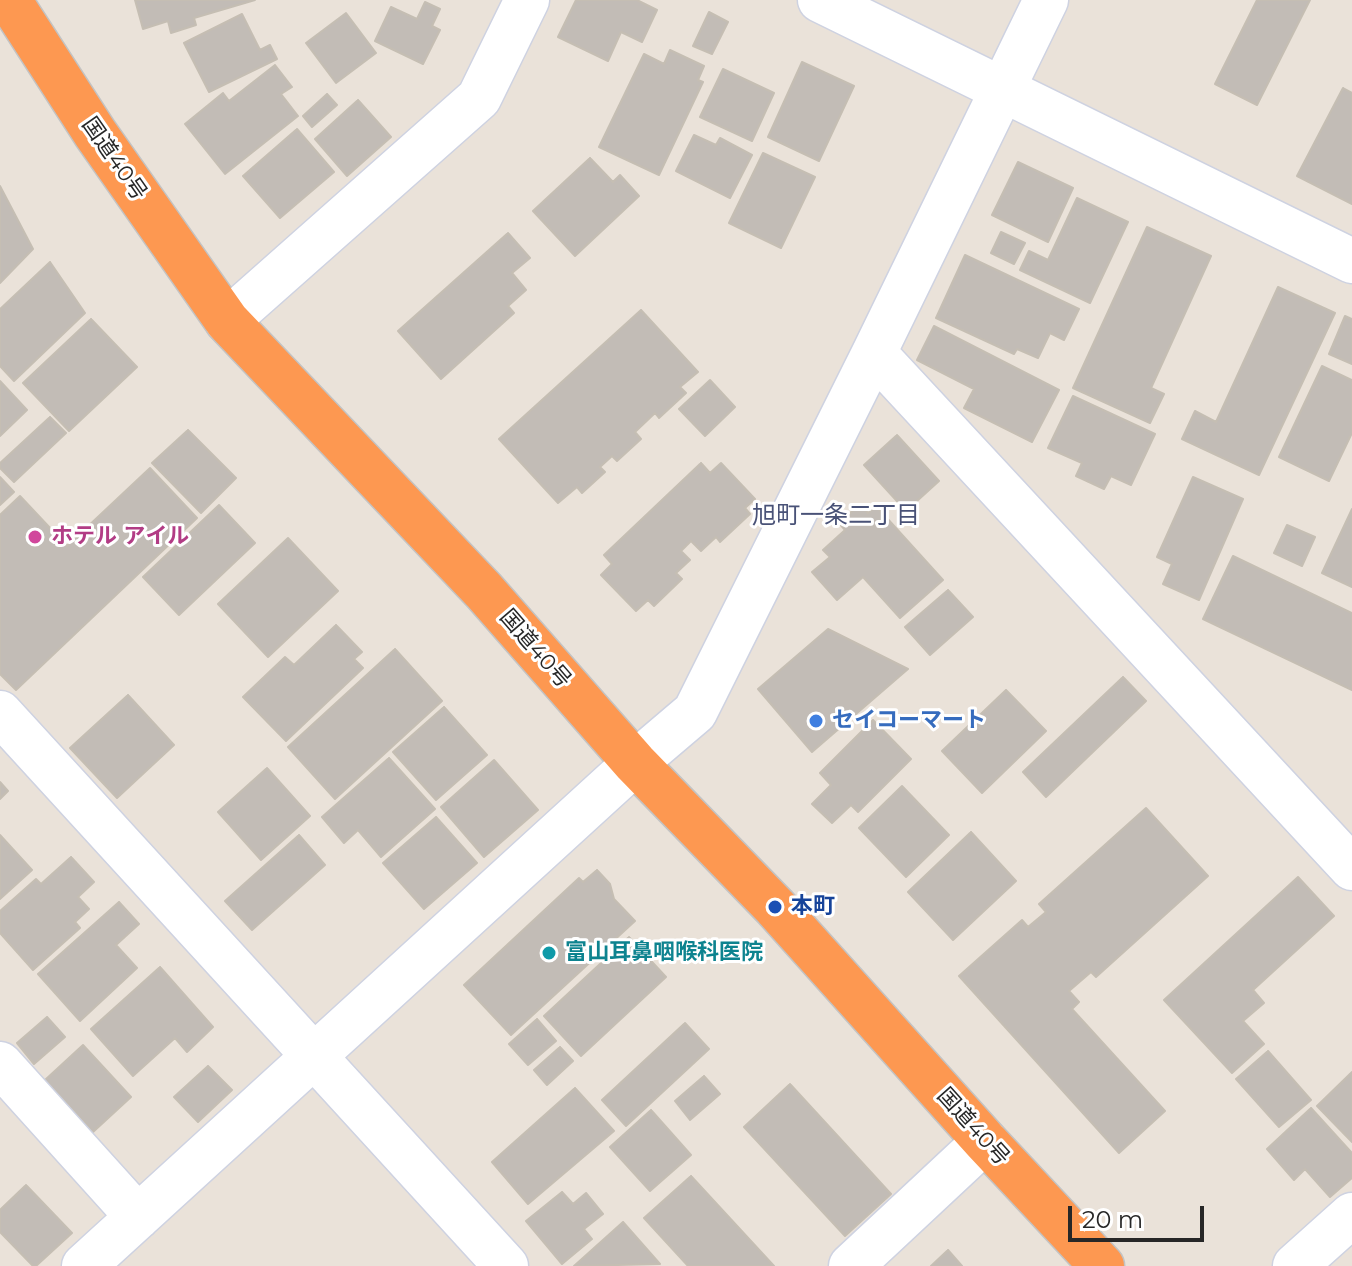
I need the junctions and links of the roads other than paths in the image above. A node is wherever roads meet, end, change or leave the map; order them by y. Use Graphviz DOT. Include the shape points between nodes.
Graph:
graph roads {
  1 [pos="9,0"];
  2 [pos="527,0"];
  3 [pos="820,0"];
  4 [pos="1046,0"];
  5 [pos="1002,90"];
  6 [pos="1352,261"];
  7 [pos="227,321"];
  8 [pos="874,353"];
  9 [pos="0,713"];
  10 [pos="635,763"];
  11 [pos="1352,868"];
  12 [pos="314,1057"];
  13 [pos="0,1064"];
  14 [pos="985,1141"];
  15 [pos="1352,1215"];
  16 [pos="138,1217"];
  17 [pos="84,1266"];
  18 [pos="506,1266"];
  19 [pos="851,1266"];
  20 [pos="1102,1266"];
  21 [pos="1295,1266"];
  1 -- 7 [label="highway, 国道40号"];
  2 -- 7 [label="street" via="479,98"];
  3 -- 5 [label="street"];
  4 -- 5 [label="street"];
  5 -- 6 [label="street"];
  5 -- 8 [label="street"];
  7 -- 10 [label="highway, 国道40号" via="484,591"];
  8 -- 10 [label="street" via="695,712"];
  8 -- 11 [label="street"];
  9 -- 12 [label="street"];
  10 -- 12 [label="street"];
  10 -- 14 [label="highway, 国道40号" via="775,907"];
  12 -- 16 [label="street"];
  12 -- 18 [label="street"];
  13 -- 16 [label="street"];
  14 -- 19 [label="street"];
  14 -- 20 [label="highway, 国道40号"];
  15 -- 21 [label="street"];
  16 -- 17 [label="street"];
}
